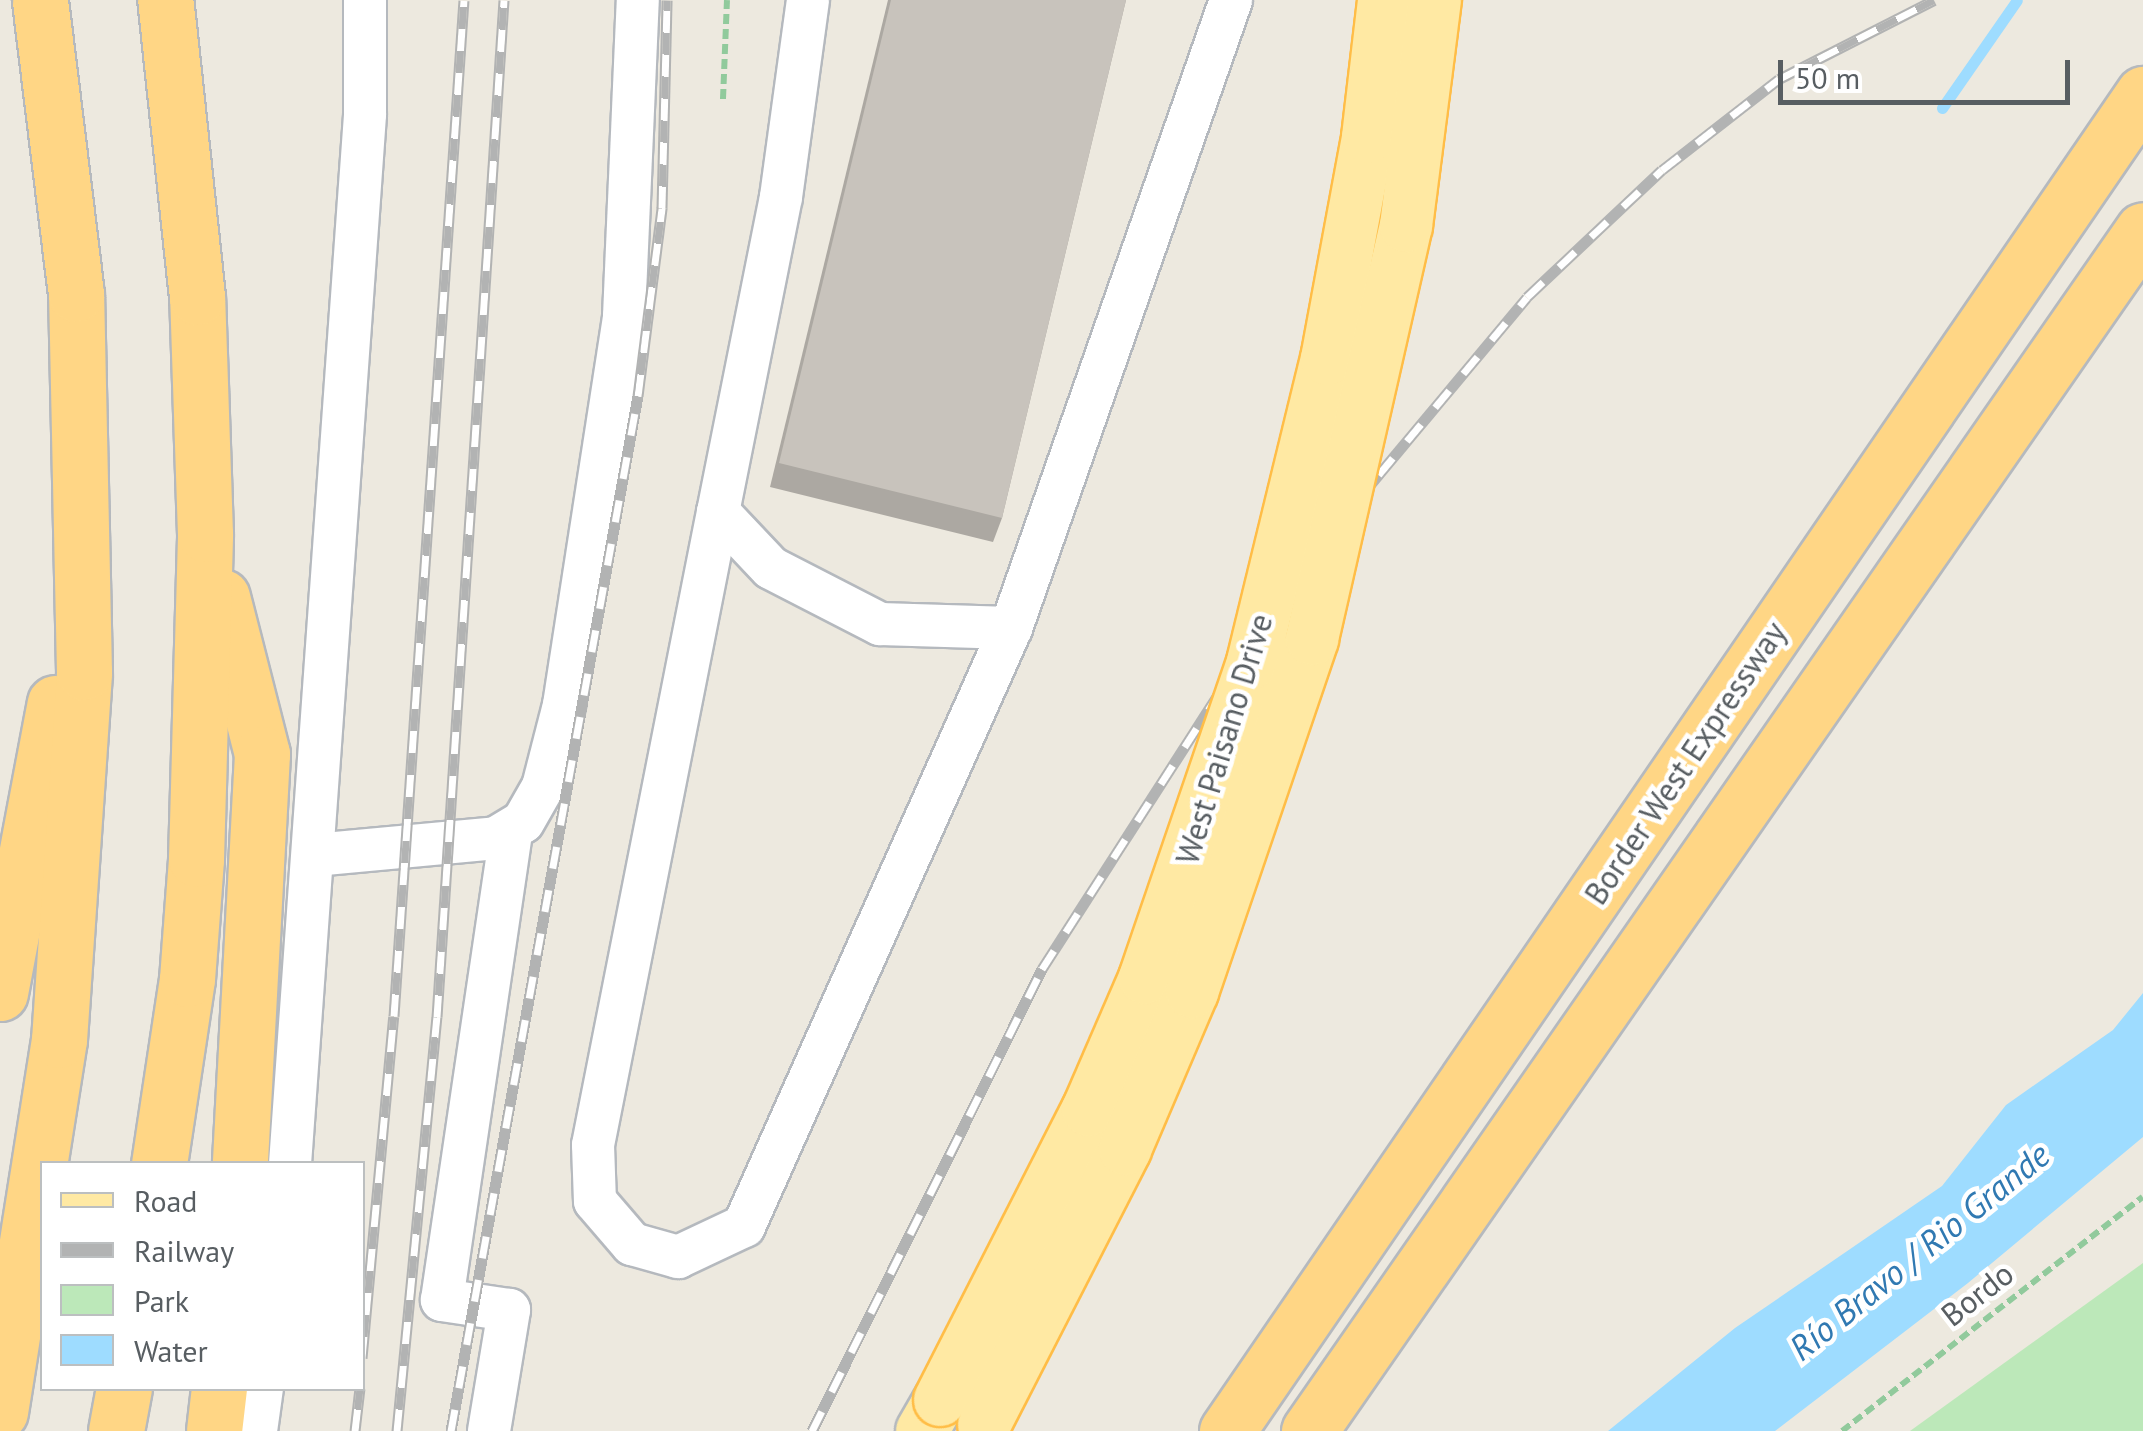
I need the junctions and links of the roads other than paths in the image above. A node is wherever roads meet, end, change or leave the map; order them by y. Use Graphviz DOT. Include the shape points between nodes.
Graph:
graph roads {
  1 [pos="40,0"];
  2 [pos="164,0"];
  3 [pos="365,0"];
  4 [pos="638,0"];
  5 [pos="808,0"];
  6 [pos="1232,0"];
  7 [pos="1384,0"];
  8 [pos="1435,0"];
  9 [pos="2143,94"];
  10 [pos="2143,230"];
  11 [pos="718,512"];
  12 [pos="205,534"];
  13 [pos="84,542"];
  14 [pos="1011,628"];
  15 [pos="512,831"];
  16 [pos="314,855"];
  17 [pos="0,993"];
  18 [pos="158,1161"];
  19 [pos="240,1161"];
  20 [pos="290,1161"];
  21 [pos="123,1391"];
  22 [pos="219,1391"];
  23 [pos="262,1391"];
  24 [pos="0,1412"];
  25 [pos="957,1422"];
  26 [pos="116,1431"];
  27 [pos="214,1431"];
  28 [pos="256,1431"];
  29 [pos="489,1431"];
  30 [pos="1227,1431"];
  31 [pos="1309,1431"];
  1 -- 13 [label="highway" via="76,294"];
  2 -- 12 [label="highway" via="197,297"];
  3 -- 16 [label="street" via="366,114"];
  4 -- 15 [label="street" via="624,316 552,760 533,807"];
  5 -- 11 [label="street" via="782,198"];
  6 -- 14 [label="street"];
  7 -- 25 [label="main road, West Paisano Drive, bridge" via="1368,137 1327,359 1252,662 1144,978"];
  8 -- 25 [label="main road, West Paisano Drive, bridge" via="1406,226 1312,639 1192,992 1124,1149"];
  9 -- 30 [label="highway, Border West Expressway"];
  10 -- 31 [label="highway"];
  11 -- 14 [label="street" via="771,568 880,624"];
  11 -- 14 [label="street" via="593,1146 595,1200 632,1244 678,1256 744,1226"];
  12 -- 18 [label="highway" via="190,944"];
  12 -- 19 [label="highway" via="262,754"];
  13 -- 17 [label="highway"];
  13 -- 24 [label="highway" via="78,824 59,1040"];
  15 -- 16 [label="street" via="487,840"];
  15 -- 29 [label="street" via="442,1300 509,1310"];
  16 -- 20 [label="street"];
  21 -- 26 [label="highway"];
  22 -- 27 [label="highway"];
  23 -- 28 [label="street"];
}
